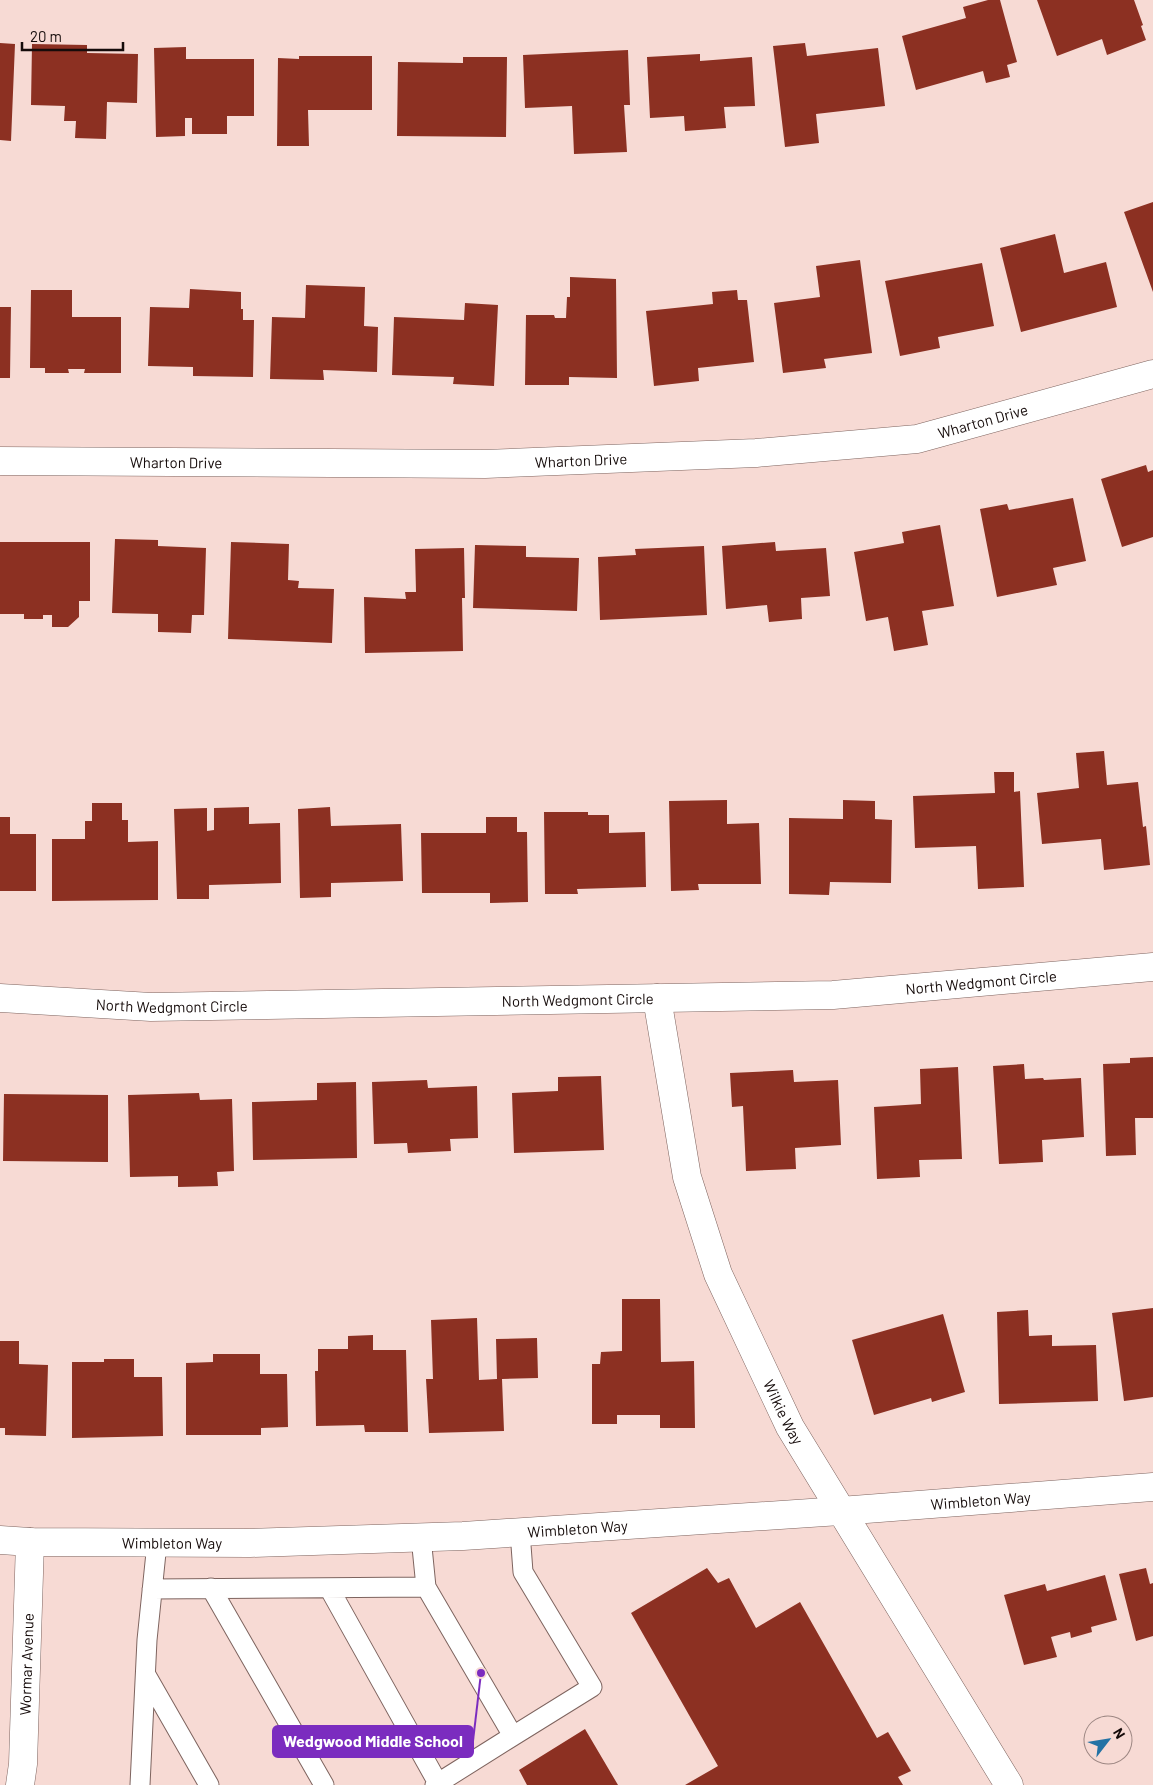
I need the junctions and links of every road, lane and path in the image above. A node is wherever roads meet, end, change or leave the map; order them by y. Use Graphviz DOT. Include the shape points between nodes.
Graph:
graph roads {
  1 [pos="1153,374"];
  2 [pos="0,461"];
  3 [pos="1153,966"];
  4 [pos="0,998"];
  5 [pos="657,998"];
  6 [pos="1153,1487"];
  7 [pos="840,1511"];
  8 [pos="520,1532"];
  9 [pos="421,1537"];
  10 [pos="0,1540"];
  11 [pos="30,1542"];
  12 [pos="157,1543"];
  13 [pos="426,1587"];
  14 [pos="211,1588"];
  15 [pos="329,1588"];
  16 [pos="152,1589"];
  17 [pos="146,1675"];
  18 [pos="513,1736"];
  19 [pos="437,1784"];
  20 [pos="20,1785"];
  21 [pos="140,1785"];
  22 [pos="209,1785"];
  23 [pos="324,1785"];
  24 [pos="1009,1785"];
  1 -- 2 [label="street, Wharton Drive" via="917,439 756,453 485,464"];
  3 -- 5 [label="street, North Wedgmont Circle" via="833,995"];
  4 -- 5 [label="street, North Wedgmont Circle" via="151,1007"];
  5 -- 7 [label="street, Wilkie Way" via="687,1178 718,1274 790,1427"];
  6 -- 7 [label="street, Wimbleton Way"];
  7 -- 8 [label="street, Wimbleton Way"];
  7 -- 24 [label="street, Wilkie Way"];
  8 -- 9 [label="street, Wimbleton Way"];
  8 -- 18 [label="lane" via="523,1572 592,1686"];
  9 -- 12 [label="street, Wimbleton Way"];
  9 -- 13 [label="lane"];
  10 -- 11 [label="street, Wimbleton Way"];
  11 -- 12 [label="street, Wimbleton Way"];
  11 -- 20 [label="street, Wormar Avenue"];
  12 -- 16 [label="lane"];
  13 -- 15 [label="lane"];
  13 -- 18 [label="lane"];
  14 -- 15 [label="lane"];
  14 -- 16 [label="lane"];
  14 -- 23 [label="lane"];
  15 -- 19 [label="lane"];
  16 -- 17 [label="lane"];
  17 -- 21 [label="lane"];
  17 -- 22 [label="lane"];
  18 -- 19 [label="lane"];
}
